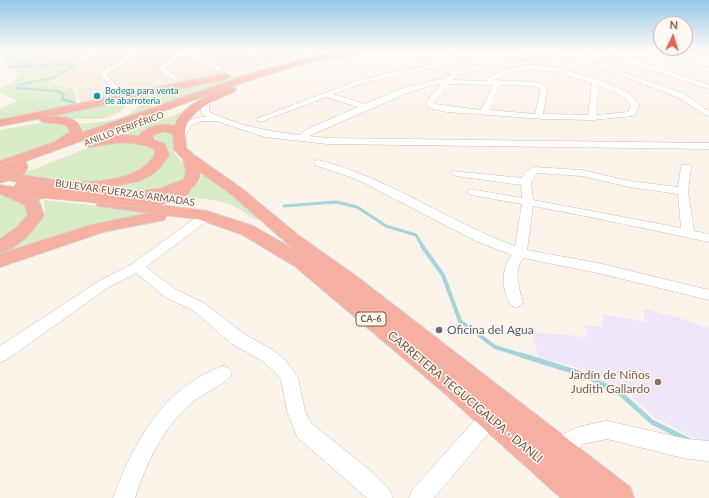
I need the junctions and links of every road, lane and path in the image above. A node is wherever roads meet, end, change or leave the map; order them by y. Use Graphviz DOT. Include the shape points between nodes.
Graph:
graph roads {
  1 [pos="105,73"];
  2 [pos="167,73"];
  3 [pos="242,73"];
  4 [pos="262,73"];
  5 [pos="278,73"];
  6 [pos="394,73"];
  7 [pos="503,73"];
  8 [pos="562,73"];
  9 [pos="618,73"];
  10 [pos="666,73"];
  11 [pos="456,74"];
  12 [pos="175,79"];
  13 [pos="447,81"];
  14 [pos="498,83"];
  15 [pos="595,83"];
  16 [pos="709,87"];
  17 [pos="231,89"];
  18 [pos="702,93"];
  19 [pos="328,95"];
  20 [pos="680,95"];
  21 [pos="123,98"];
  22 [pos="212,99"];
  23 [pos="365,106"];
  24 [pos="484,112"];
  25 [pos="709,115"];
  26 [pos="538,116"];
  27 [pos="592,118"];
  28 [pos="214,119"];
  29 [pos="260,119"];
  30 [pos="68,122"];
  31 [pos="0,123"];
  32 [pos="0,128"];
  33 [pos="179,136"];
  34 [pos="301,139"];
  35 [pos="148,140"];
  36 [pos="78,146"];
  37 [pos="709,146"];
  38 [pos="36,154"];
  39 [pos="189,158"];
  40 [pos="318,163"];
  41 [pos="686,167"];
  42 [pos="5,169"];
  43 [pos="456,173"];
  44 [pos="526,182"];
  45 [pos="68,186"];
  46 [pos="7,188"];
  47 [pos="471,192"];
  48 [pos="683,192"];
  49 [pos="528,202"];
  50 [pos="204,215"];
  51 [pos="247,230"];
  52 [pos="688,235"];
  53 [pos="709,238"];
  54 [pos="292,239"];
  55 [pos="0,247"];
  56 [pos="520,253"];
  57 [pos="0,261"];
  58 [pos="137,267"];
  59 [pos="709,295"];
  60 [pos="516,302"];
  61 [pos="0,355"];
  62 [pos="223,373"];
  63 [pos="490,417"];
  64 [pos="561,450"];
  65 [pos="709,451"];
  66 [pos="124,498"];
  67 [pos="382,498"];
  68 [pos="420,498"];
  69 [pos="584,498"];
  70 [pos="618,498"];
  1 -- 21 [label="street"];
  2 -- 12 [label="street"];
  3 -- 21 [label="highway"];
  4 -- 38 [label="highway, ANILLO PERIFÉRICO"];
  5 -- 17 [label="highway, ANILLO PERIFÉRICO"];
  6 -- 19 [label="street"];
  7 -- 14 [label="street" via="490,79"];
  8 -- 15 [label="street"];
  9 -- 20 [label="street"];
  10 -- 16 [label="street"];
  11 -- 13 [label="street"];
  13 -- 14 [label="street"];
  13 -- 23 [label="street" via="404,91"];
  13 -- 24 [label="street" via="430,102 432,106"];
  14 -- 24 [label="street"];
  14 -- 26 [label="street" via="535,84 545,88"];
  15 -- 27 [label="street"];
  15 -- 27 [label="street" via="621,92 630,98 635,106 631,114"];
  17 -- 22 [label="highway"];
  17 -- 36 [label="highway, ANILLO PERIFÉRICO"];
  18 -- 20 [label="street"];
  19 -- 23 [label="street"];
  19 -- 29 [label="street"];
  20 -- 25 [label="street"];
  21 -- 30 [label="highway" via="131,103 130,110 124,114 98,122"];
  21 -- 31 [label="highway"];
  22 -- 28 [label="street" via="204,110"];
  22 -- 33 [label="highway" via="190,112 182,122"];
  23 -- 34 [label="street" via="308,132"];
  24 -- 26 [label="street"];
  26 -- 27 [label="street"];
  28 -- 33 [label="street" via="200,119 189,123"];
  28 -- 34 [label="street" via="265,134"];
  30 -- 32 [label="highway" via="40,120"];
  30 -- 38 [label="highway" via="76,127 76,133"];
  33 -- 35 [label="highway" via="168,128 156,130 145,136"];
  33 -- 39 [label="highway" via="180,149"];
  34 -- 37 [label="street"];
  35 -- 36 [label="highway" via="119,139"];
  35 -- 45 [label="highway" via="160,147 162,155 157,163 145,172 102,185"];
  36 -- 42 [label="highway, ANILLO PERIFÉRICO"];
  38 -- 42 [label="highway, ANILLO PERIFÉRICO"];
  39 -- 46 [label="highway, bridge" via="194,171 190,184 163,196 143,199"];
  39 -- 54 [label="highway" via="236,192"];
  40 -- 56 [label="street" via="360,178 480,238"];
  41 -- 48 [label="street"];
  42 -- 45 [label="highway, BULEVAR FUERZAS ARMADAS / CA-6" via="10,177"];
  43 -- 44 [label="street"];
  44 -- 48 [label="street" via="534,170 582,173 629,184"];
  44 -- 49 [label="street"];
  45 -- 54 [label="highway, BULEVAR FUERZAS ARMADAS / CA-6" via="167,197 212,206"];
  46 -- 50 [label="highway, BULEVAR FUERZAS ARMADAS / CA-6"];
  46 -- 55 [label="highway" via="32,202 36,215 22,232"];
  47 -- 49 [label="street"];
  48 -- 52 [label="street"];
  49 -- 52 [label="street"];
  49 -- 56 [label="street"];
  50 -- 51 [label="highway, BULEVAR FUERZAS ARMADAS / CA-6"];
  50 -- 57 [label="highway" via="142,218 109,224"];
  50 -- 58 [label="street"];
  51 -- 63 [label="highway, CARRETERA TEGUCIGALPA - DANLI / CA-6" via="303,263"];
  52 -- 53 [label="street"];
  54 -- 64 [label="highway, CARRETERA TEGUCIGALPA - DANLI / CA-6" via="349,281"];
  56 -- 59 [label="street" via="598,268"];
  56 -- 60 [label="street" via="513,262 510,278"];
  58 -- 61 [label="street" via="104,284"];
  58 -- 67 [label="street" via="170,293 199,307 238,339 267,355 280,366 289,378 296,411 304,430"];
  62 -- 66 [label="street" via="188,393 164,418 146,443 133,470"];
  63 -- 68 [label="street"];
  63 -- 69 [label="highway, CARRETERA TEGUCIGALPA - DANLI / CA-6"];
  64 -- 65 [label="street" via="578,436 607,430 687,449"];
  64 -- 70 [label="highway, CARRETERA TEGUCIGALPA - DANLI / CA-6"];
}
